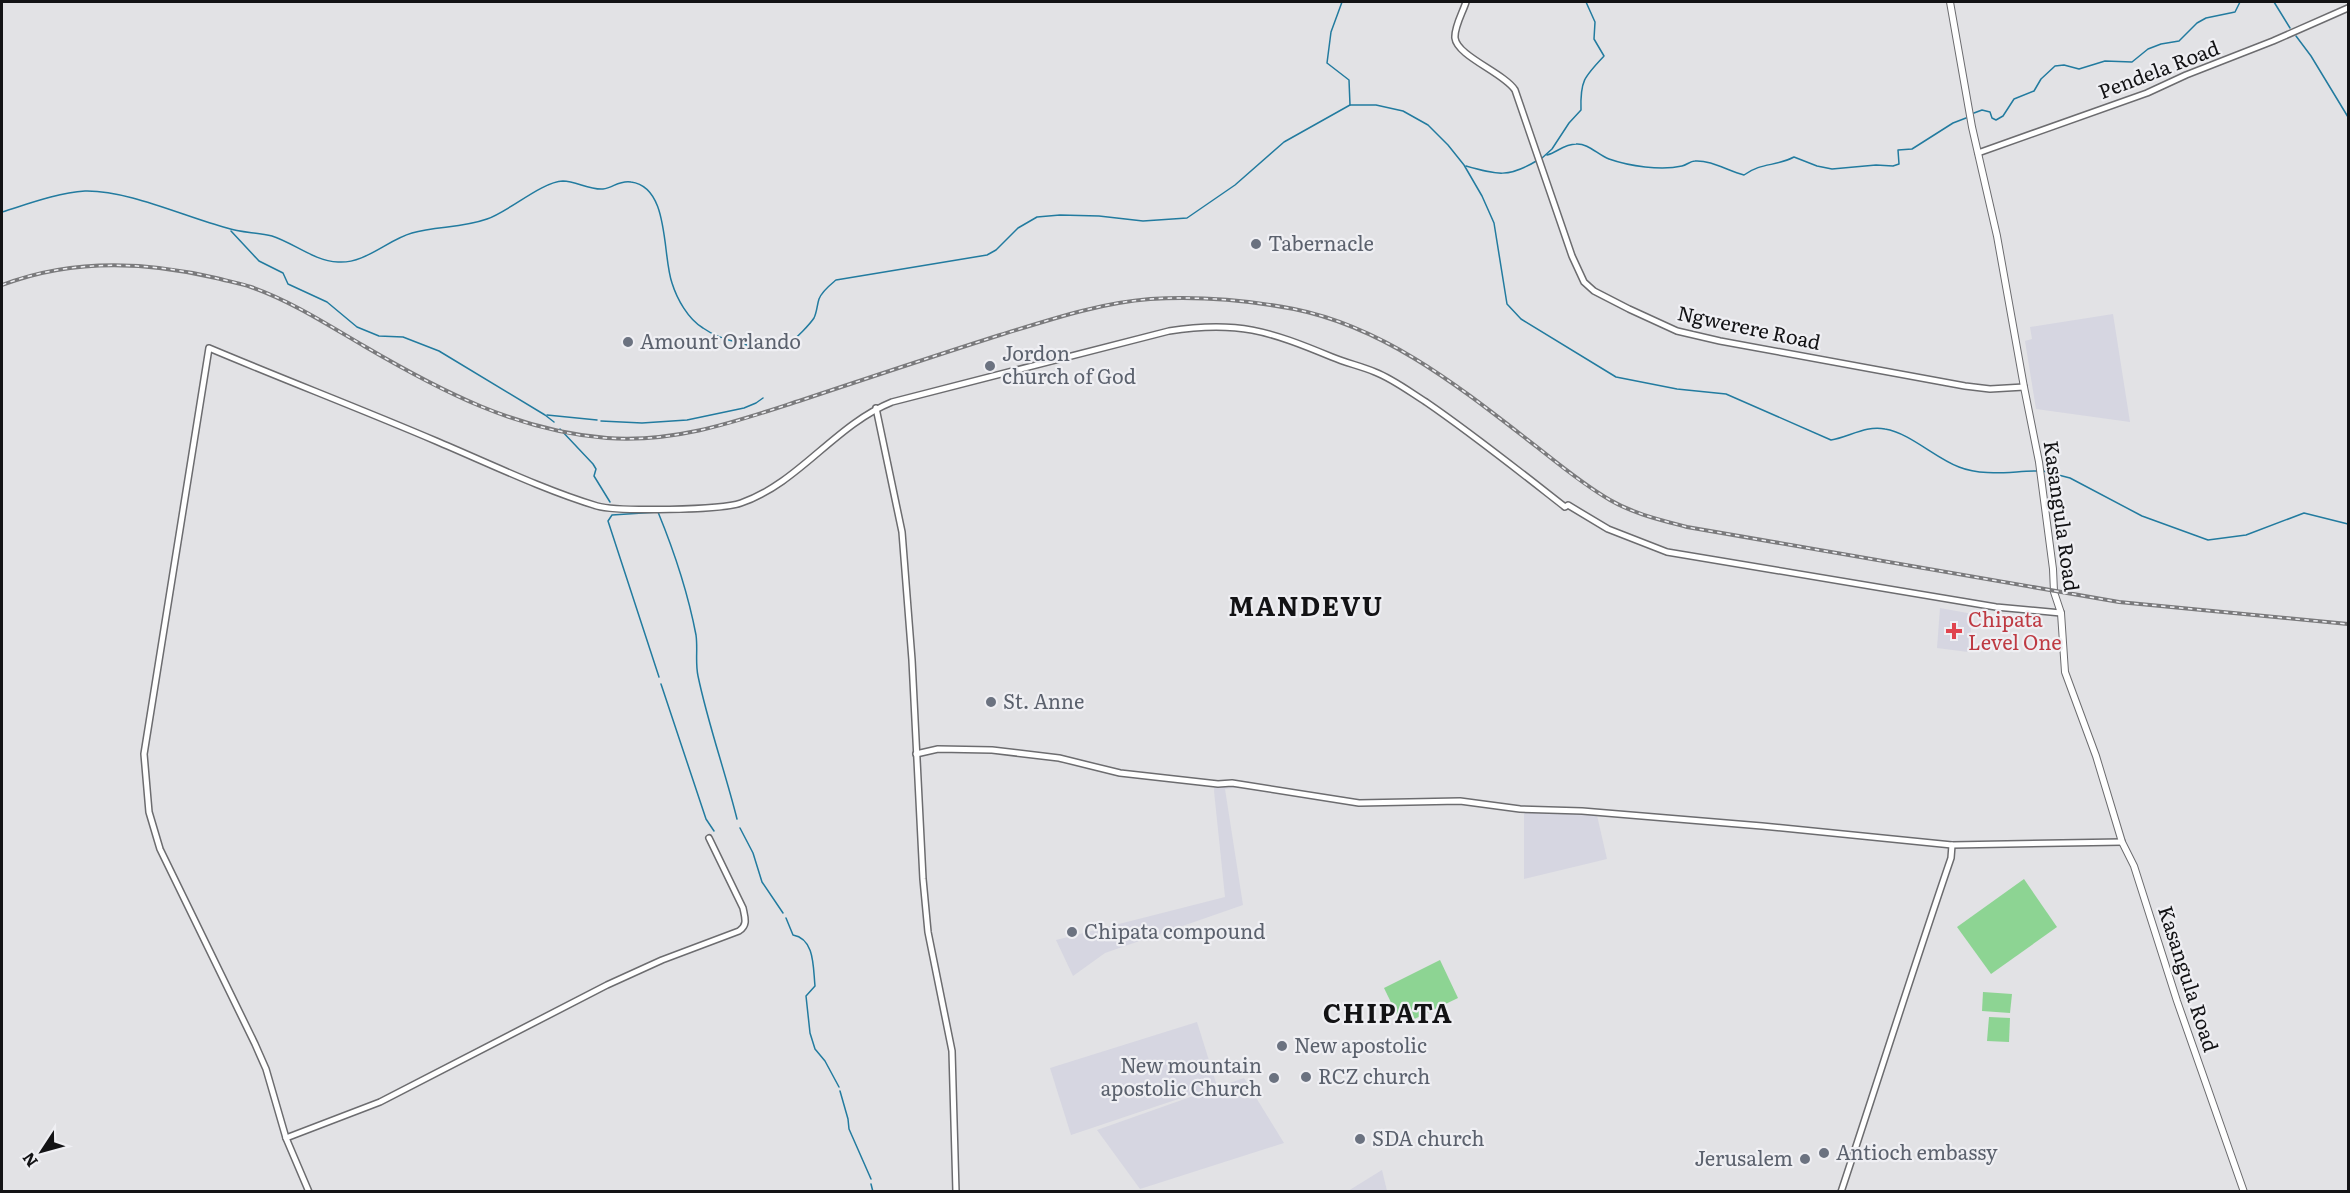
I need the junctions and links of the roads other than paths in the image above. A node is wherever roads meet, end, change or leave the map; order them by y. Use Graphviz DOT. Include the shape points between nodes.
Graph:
graph roads {
  1 [pos="1466,2"];
  2 [pos="1950,2"];
  3 [pos="2349,8"];
  4 [pos="1978,153"];
  5 [pos="2024,387"];
  6 [pos="876,408"];
  7 [pos="2061,613"];
  8 [pos="916,754"];
  9 [pos="709,838"];
  10 [pos="2122,842"];
  11 [pos="1952,845"];
  12 [pos="286,1138"];
  13 [pos="309,1191"];
  14 [pos="956,1191"];
  15 [pos="1841,1191"];
  16 [pos="2244,1191"];
  1 -- 5 [label="street, Ngwerere Road" via="1456,31 1457,44 1513,87 1572,256 1584,282 1594,291 1677,330 1731,343 1965,386"];
  2 -- 4 [label="main road, Kasangula Road"];
  3 -- 4 [label="street, Pendela Road" via="2147,93"];
  4 -- 5 [label="main road, Kasangula Road" via="1999,244"];
  5 -- 7 [label="main road, Kasangula Road" via="2039,462 2054,592"];
  6 -- 7 [label="street" via="1145,336 1211,326 1239,327 1290,339 1375,372 1466,430 1565,507 1568,505 1608,529 1659,549 1996,607"];
  6 -- 8 [label="street" via="902,532"];
  6 -- 12 [label="street" via="788,477 741,504 658,509 598,507 209,348 144,754 146,788 160,849 266,1069"];
  7 -- 10 [label="main road, Kasangula Road" via="2066,672"];
  8 -- 11 [label="street" via="938,749 992,750 1059,758 1120,773 1232,783 1359,803 1460,801"];
  8 -- 14 [label="street" via="928,932 952,1051"];
  9 -- 12 [label="street" via="743,908 746,921 739,931 607,985 380,1102"];
  10 -- 11 [label="street"];
  10 -- 16 [label="main road, Kasangula Road" via="2134,866"];
  11 -- 15 [label="street" via="1951,858"];
  12 -- 13 [label="street"];
}
